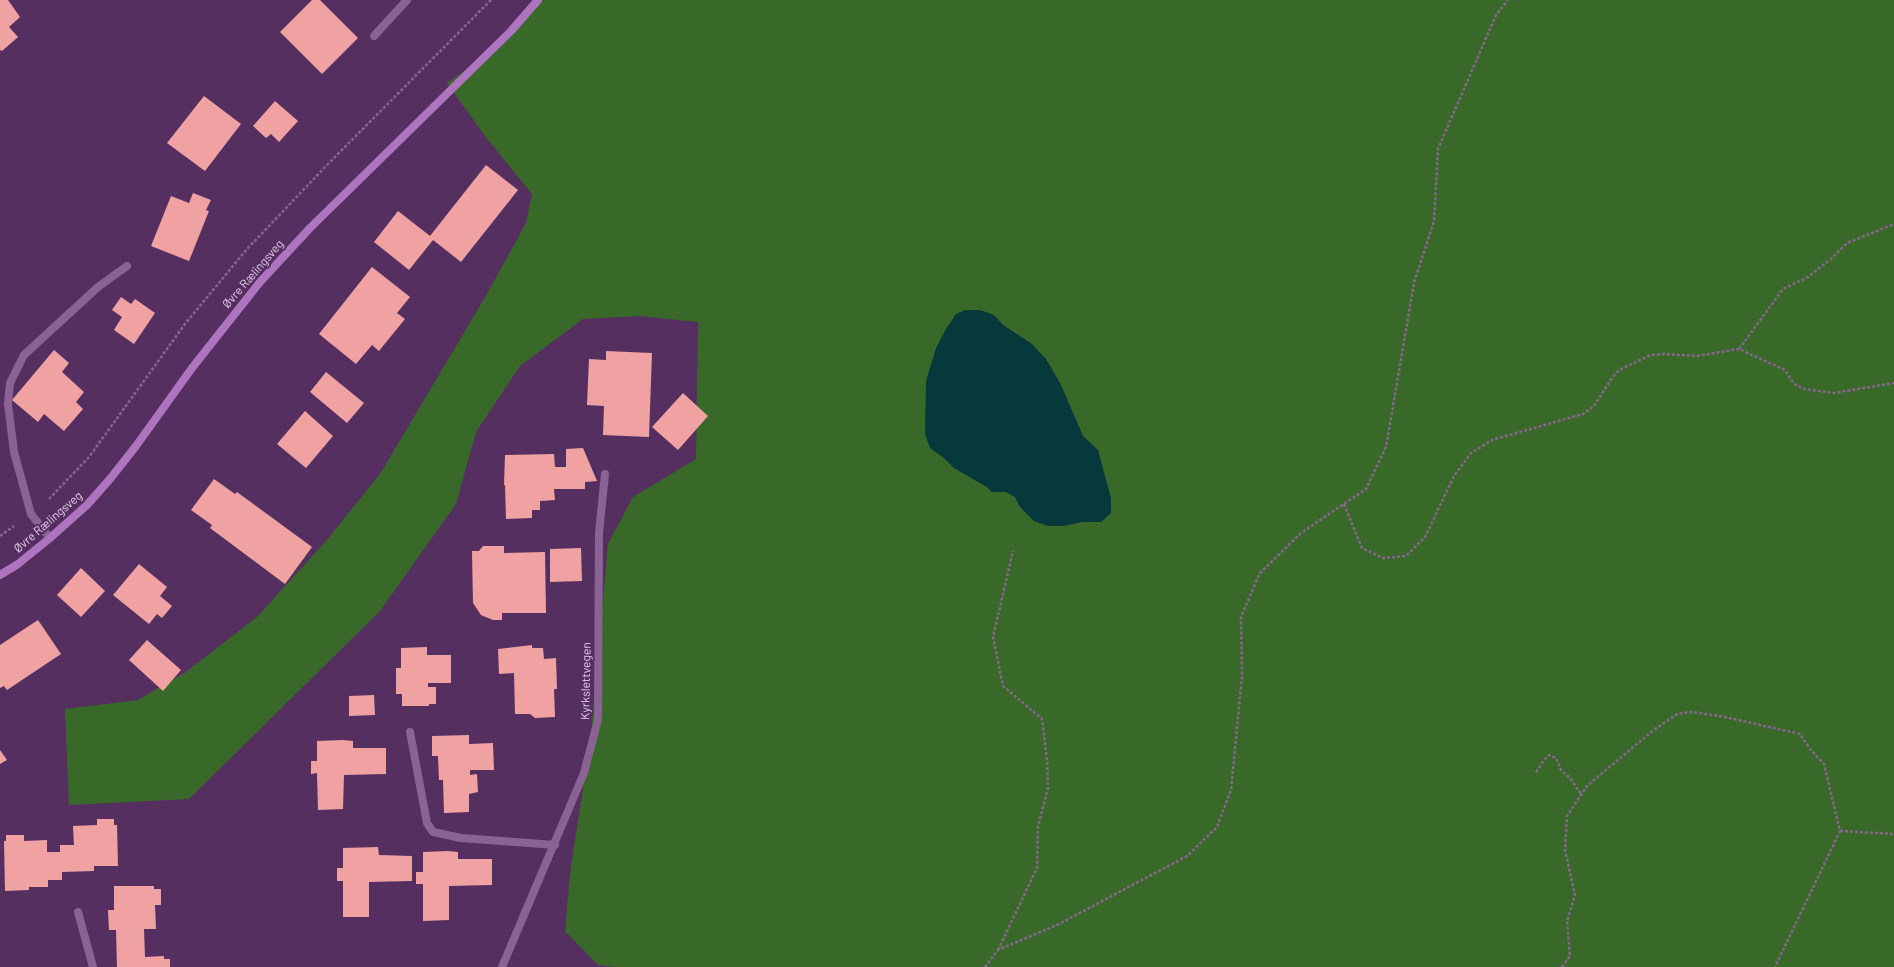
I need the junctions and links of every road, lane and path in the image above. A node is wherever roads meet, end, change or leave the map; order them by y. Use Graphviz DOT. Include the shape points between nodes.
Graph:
graph roads {
  1 [pos="407,0"];
  2 [pos="538,0"];
  3 [pos="1508,0"];
  4 [pos="374,36"];
  5 [pos="1894,224"];
  6 [pos="127,266"];
  7 [pos="1739,348"];
  8 [pos="1894,383"];
  9 [pos="605,474"];
  10 [pos="1344,504"];
  11 [pos="50,538"];
  12 [pos="1013,551"];
  13 [pos="0,575"];
  14 [pos="410,732"];
  15 [pos="1536,772"];
  16 [pos="1581,794"];
  17 [pos="1840,830"];
  18 [pos="1894,834"];
  19 [pos="555,846"];
  20 [pos="78,912"];
  21 [pos="998,950"];
  22 [pos="93,967"];
  23 [pos="502,967"];
  24 [pos="984,967"];
  25 [pos="1562,967"];
  26 [pos="1775,967"];
  1 -- 4 [label="street"];
  2 -- 11 [label="main road, Øvre Rælingsveg" via="511,31 284,256 223,328 110,479 87,505"];
  3 -- 10 [label="path" via="1496,15 1438,149 1434,221 1414,283 1386,447 1366,489"];
  5 -- 7 [label="path" via="1847,244 1808,277 1783,289"];
  6 -- 11 [label="street" via="98,287 24,356 10,383 8,404 14,452 31,514"];
  7 -- 8 [label="path" via="1785,370 1794,384 1804,389 1834,393"];
  7 -- 10 [label="path" via="1697,356 1651,355 1619,370 1594,406 1583,414 1492,440 1471,453 1454,476 1424,537 1406,556 1383,558 1362,548"];
  9 -- 19 [label="street, Kyrkslettvegen" via="599,533 598,720 584,773"];
  10 -- 21 [label="path" via="1301,533 1260,573 1241,617 1242,676 1231,790 1216,827 1187,856 1060,924"];
  11 -- 13 [label="main road, Øvre Rælingsveg"];
  12 -- 21 [label="path" via="993,637 1003,686 1042,719 1048,788 1038,827 1037,868"];
  14 -- 19 [label="street" via="427,823 432,832 461,838"];
  15 -- 16 [label="path" via="1549,755 1556,758 1561,770"];
  16 -- 17 [label="path" via="1587,786 1655,729 1677,714 1698,713 1800,734 1824,764"];
  16 -- 25 [label="path" via="1567,816 1565,850 1575,895 1566,921 1570,956"];
  17 -- 18 [label="path"];
  17 -- 26 [label="path"];
  19 -- 23 [label="street, Kyrkslettvegen"];
  20 -- 22 [label="street"];
  21 -- 24 [label="path"];
}
